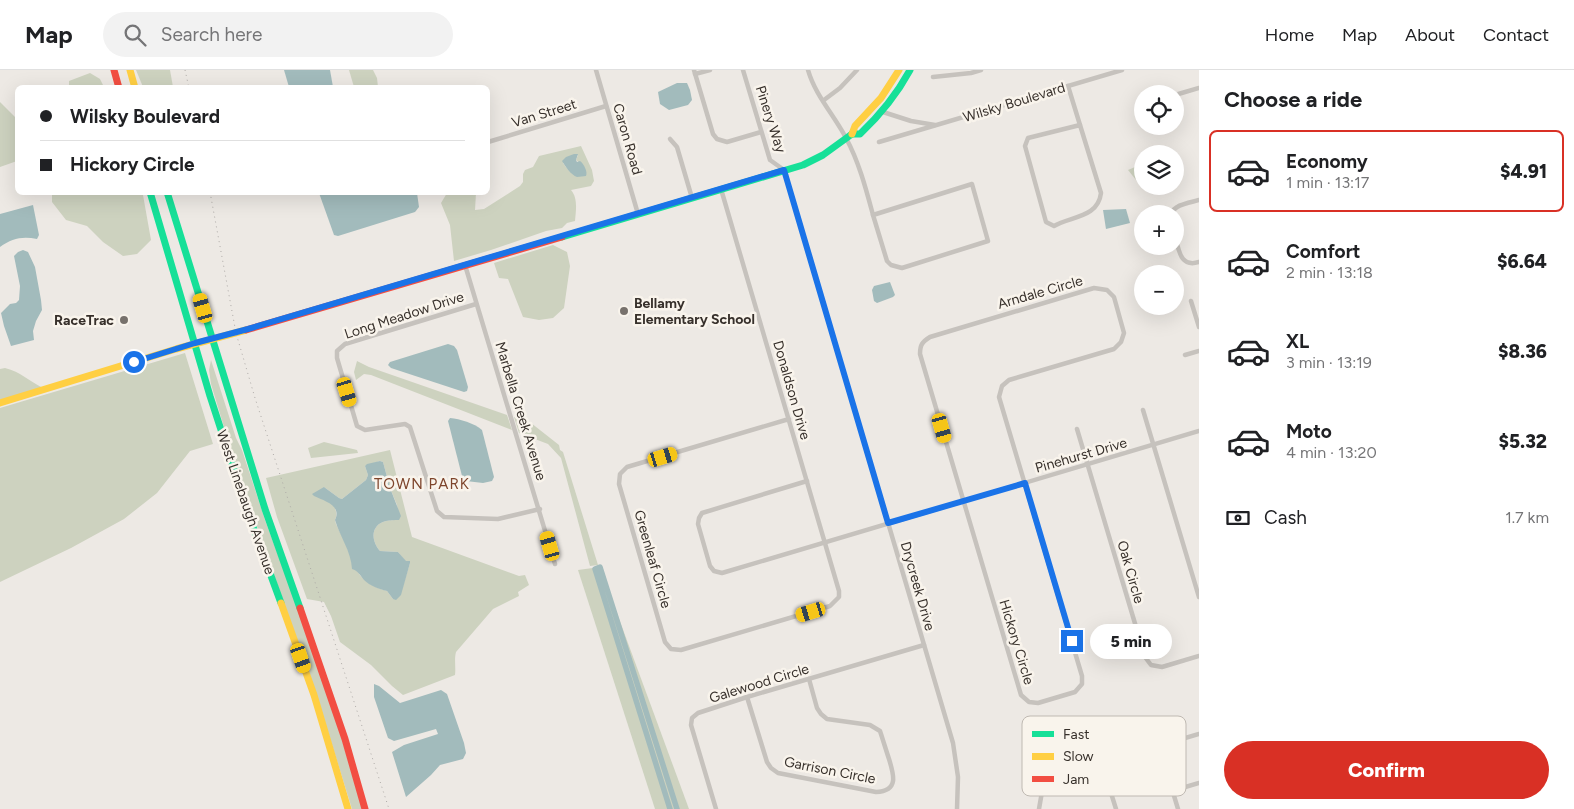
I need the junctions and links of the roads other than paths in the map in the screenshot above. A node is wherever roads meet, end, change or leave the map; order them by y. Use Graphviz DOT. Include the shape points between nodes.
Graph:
graph roads {
  1 [pos="114,70"];
  2 [pos="130,70"];
  3 [pos="596,70"];
  4 [pos="710,70"];
  5 [pos="744,70"];
  6 [pos="808,70"];
  7 [pos="857,70"];
  8 [pos="899,70"];
  9 [pos="910,70"];
  10 [pos="982,70"];
  11 [pos="1122,70"];
  12 [pos="694,72"];
  13 [pos="933,77"];
  14 [pos="118,85"];
  15 [pos="134,85"];
  16 [pos="1068,86"];
  17 [pos="1199,88"];
  18 [pos="1184,92"];
  19 [pos="824,100"];
  20 [pos="606,106"];
  21 [pos="883,112"];
  22 [pos="936,125"];
  23 [pos="1080,125"];
  24 [pos="761,132"];
  25 [pos="849,137"];
  26 [pos="670,139"];
  27 [pos="490,141"];
  28 [pos="879,142"];
  29 [pos="784,170"];
  30 [pos="721,189"];
  31 [pos="151,195"];
  32 [pos="168,195"];
  33 [pos="692,198"];
  34 [pos="1199,200"];
  35 [pos="1183,205"];
  36 [pos="638,214"];
  37 [pos="874,214"];
  38 [pos="1180,255"];
  39 [pos="1199,262"];
  40 [pos="465,265"];
  41 [pos="1191,301"];
  42 [pos="476,304"];
  43 [pos="1199,327"];
  44 [pos="212,339"];
  45 [pos="195,343"];
  46 [pos="1199,350"];
  47 [pos="1185,355"];
  48 [pos="0,403"];
  49 [pos="1144,410"];
  50 [pos="789,419"];
  51 [pos="1078,429"];
  52 [pos="1199,431"];
  53 [pos="1154,445"];
  54 [pos="1088,464"];
  55 [pos="807,481"];
  56 [pos="1025,483"];
  57 [pos="964,501"];
  58 [pos="540,509"];
  59 [pos="888,523"];
  60 [pos="825,542"];
  61 [pos="556,564"];
  62 [pos="839,597"];
  63 [pos="1199,597"];
  64 [pos="924,645"];
  65 [pos="1199,656"];
  66 [pos="809,679"];
  67 [pos="747,697"];
  68 [pos="1199,734"];
  69 [pos="1186,738"];
  70 [pos="1199,783"];
  71 [pos="1186,787"];
  72 [pos="1041,796"];
  73 [pos="1112,796"];
  74 [pos="1174,796"];
  75 [pos="348,809"];
  76 [pos="365,809"];
  77 [pos="716,809"];
  78 [pos="958,809"];
  79 [pos="1039,809"];
  80 [pos="1116,809"];
  81 [pos="1178,809"];
  1 -- 14 [label="main road"];
  2 -- 15 [label="main road"];
  3 -- 20 [label="street, Caron Road"];
  4 -- 12 [label="street"];
  5 -- 24 [label="street, Pinery Way"];
  6 -- 19 [label="street"];
  7 -- 19 [label="street"];
  8 -- 25 [label="main road" via="873,107 854,126"];
  9 -- 21 [label="main road"];
  10 -- 13 [label="street"];
  11 -- 16 [label="street, Wilsky Boulevard"];
  12 -- 24 [label="street" via="716,139 727,142"];
  16 -- 22 [label="street, Wilsky Boulevard"];
  16 -- 23 [label="street"];
  17 -- 18 [label="street"];
  19 -- 25 [label="street"];
  20 -- 27 [label="street, Van Street"];
  20 -- 36 [label="street, Caron Road"];
  21 -- 22 [label="street, Wilsky Boulevard"];
  21 -- 25 [label="main road" via="860,134"];
  22 -- 28 [label="street, Wilsky Boulevard"];
  23 -- 23 [label="street" via="1101,193 1100,202 1091,212 1054,226 1046,222 1025,146 1028,138"];
  24 -- 29 [label="street, Pinery Way" via="770,160"];
  25 -- 29 [label="main road" via="818,158"];
  25 -- 37 [label="street"];
  26 -- 33 [label="street" via="677,147"];
  29 -- 30 [label="main road"];
  29 -- 59 [label="street, Drycreek Drive"];
  30 -- 33 [label="main road"];
  30 -- 50 [label="street, Donaldson Drive"];
  31 -- 45 [label="main road, West Linebaugh Avenue"];
  32 -- 44 [label="main road, West Linebaugh Avenue"];
  33 -- 36 [label="main road"];
  34 -- 35 [label="street"];
  36 -- 40 [label="main road"];
  37 -- 37 [label="street" via="887,261 902,268 988,241 972,184"];
  38 -- 39 [label="street" via="1192,264"];
  40 -- 42 [label="street, Marbella Creek Avenue"];
  40 -- 44 [label="main road"];
  41 -- 43 [label="street"];
  42 -- 58 [label="street, Marbella Creek Avenue"];
  42 -- 58 [label="street, Long Meadow Drive" via="345,344 338,351 337,358 357,426 365,430 405,424 410,427 437,511 444,517 498,519"];
  44 -- 45 [label="main road"];
  44 -- 76 [label="main road, West Linebaugh Avenue" via="265,509 345,739"];
  45 -- 48 [label="main road"];
  45 -- 75 [label="main road, West Linebaugh Avenue" via="249,516 314,695"];
  46 -- 47 [label="street"];
  49 -- 53 [label="street"];
  50 -- 55 [label="street, Donaldson Drive"];
  50 -- 62 [label="street, Greenleaf Circle" via="627,468 620,474 619,484 665,642 671,649 681,650 830,606"];
  51 -- 54 [label="street, Oak Circle"];
  52 -- 53 [label="street, Pinehurst Drive"];
  53 -- 54 [label="street, Pinehurst Drive"];
  53 -- 63 [label="street"];
  54 -- 56 [label="street, Pinehurst Drive"];
  54 -- 65 [label="street, Oak Circle" via="1145,657 1151,665 1162,667"];
  55 -- 60 [label="street, Donaldson Drive"];
  55 -- 60 [label="street, Pinehurst Drive" via="702,513 698,524 710,566 722,573"];
  56 -- 57 [label="street, Pinehurst Drive"];
  56 -- 57 [label="street, Hickory Circle" via="1082,676 1082,684 1075,692 1038,704 1029,702 1022,695"];
  56 -- 57 [label="street, Arndale Circle" via="1000,397 1002,386 1009,380 1118,346 1124,333 1114,297 1107,290 1094,288 930,336 924,341 920,354"];
  57 -- 59 [label="street, Pinehurst Drive"];
  58 -- 61 [label="street, Marbella Creek Avenue"];
  59 -- 60 [label="street, Pinehurst Drive"];
  59 -- 64 [label="street, Drycreek Drive"];
  60 -- 62 [label="street, Donaldson Drive"];
  64 -- 66 [label="street, Galewood Circle"];
  64 -- 78 [label="street, Drycreek Drive" via="953,743"];
  66 -- 67 [label="street, Galewood Circle"];
  66 -- 67 [label="street, Garrison Circle" via="820,714 827,719 870,725 880,731 894,776 892,785 884,791 778,773 766,762"];
  67 -- 77 [label="street, Galewood Circle" via="698,713 692,718 691,725"];
  68 -- 69 [label="street"];
  70 -- 71 [label="street"];
  72 -- 79 [label="street"];
  73 -- 80 [label="street"];
  74 -- 81 [label="street"];
}
